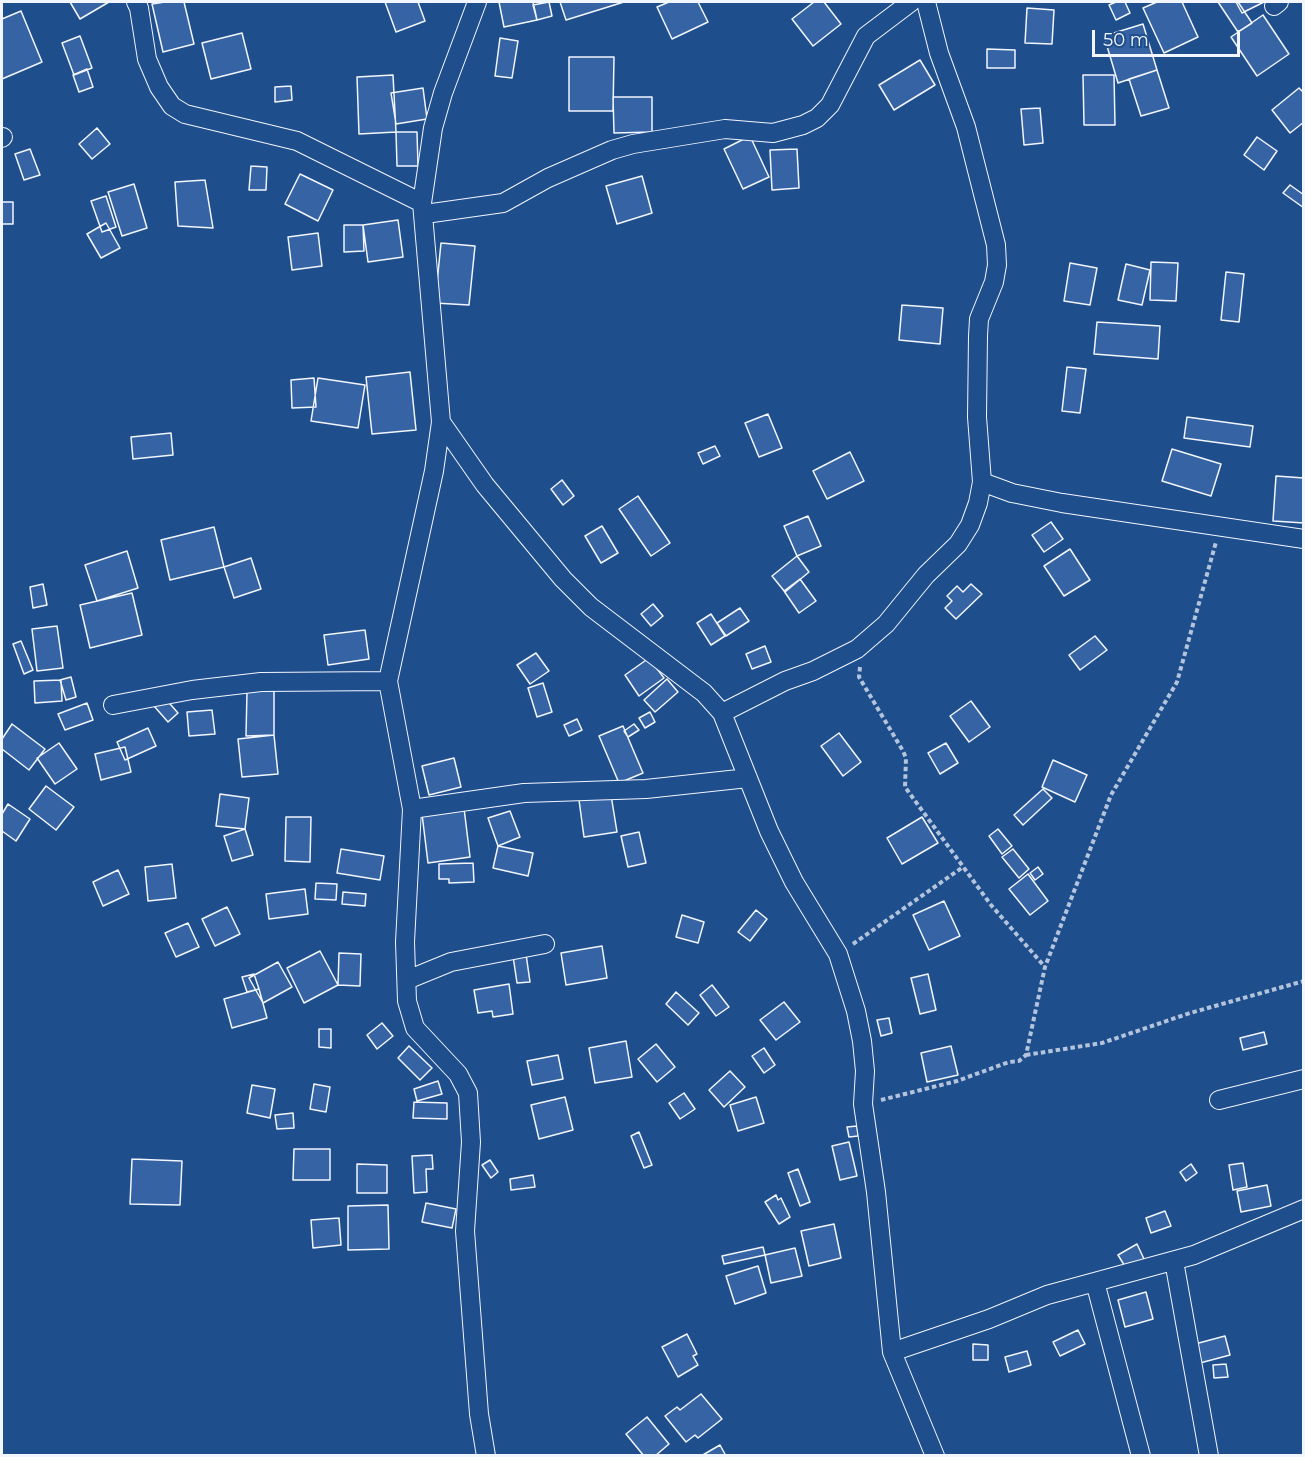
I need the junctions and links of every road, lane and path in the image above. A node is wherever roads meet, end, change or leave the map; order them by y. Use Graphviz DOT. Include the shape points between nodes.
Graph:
graph roads {
  1 [pos="136,2"];
  2 [pos="477,2"];
  3 [pos="911,2"];
  4 [pos="926,2"];
  5 [pos="423,208"];
  6 [pos="441,422"];
  7 [pos="982,482"];
  8 [pos="1220,527"];
  9 [pos="1304,539"];
  10 [pos="857,649"];
  11 [pos="388,681"];
  12 [pos="113,705"];
  13 [pos="722,713"];
  14 [pos="748,778"];
  15 [pos="412,809"];
  16 [pos="963,867"];
  17 [pos="545,944"];
  18 [pos="838,954"];
  19 [pos="1045,967"];
  20 [pos="407,980"];
  21 [pos="1304,981"];
  22 [pos="1026,1054"];
  23 [pos="1304,1079"];
  24 [pos="1220,1100"];
  25 [pos="863,1104"];
  26 [pos="1304,1209"];
  27 [pos="1174,1261"];
  28 [pos="1095,1282"];
  29 [pos="892,1352"];
  30 [pos="486,1455"];
  31 [pos="935,1455"];
  32 [pos="1141,1455"];
  33 [pos="1209,1455"];
  1 -- 5 [label="street" via="147,59 172,106 185,114 297,141"];
  2 -- 5 [label="street" via="442,93 433,128"];
  3 -- 5 [label="street" via="866,36 830,105 803,125 773,133 725,129 633,144 548,178 502,203"];
  4 -- 7 [label="street" via="966,127 996,245 994,282 979,319 977,417"];
  5 -- 6 [label="street"];
  6 -- 11 [label="street" via="435,471"];
  6 -- 13 [label="street" via="485,485 563,579 591,607 704,693"];
  7 -- 8 [label="street" via="1011,493 1062,503"];
  7 -- 10 [label="street" via="970,525 958,544 926,575 886,624"];
  8 -- 9 [label="street"];
  8 -- 19 [label="path" via="1177,682 1111,795"];
  10 -- 13 [label="street"];
  10 -- 16 [label="path" via="859,677 906,758 905,787"];
  11 -- 12 [label="street" via="261,682"];
  11 -- 15 [label="street"];
  13 -- 14 [label="street"];
  14 -- 15 [label="street" via="646,789 524,793"];
  14 -- 18 [label="street" via="794,882"];
  15 -- 20 [label="street" via="405,942"];
  16 -- 18 [label="path"];
  16 -- 19 [label="path"];
  17 -- 20 [label="street" via="451,962"];
  18 -- 25 [label="street" via="862,1041"];
  19 -- 22 [label="path"];
  20 -- 30 [label="street" via="407,1001 415,1028 458,1074 468,1093 471,1142 465,1231 479,1414"];
  21 -- 22 [label="path" via="1102,1043"];
  22 -- 25 [label="path" via="1019,1061 957,1081"];
  23 -- 24 [label="street"];
  25 -- 29 [label="street"];
  26 -- 27 [label="street" via="1223,1245"];
  27 -- 28 [label="street"];
  27 -- 33 [label="street"];
  28 -- 29 [label="street" via="1047,1295"];
  28 -- 32 [label="street"];
  29 -- 31 [label="street"];
}
